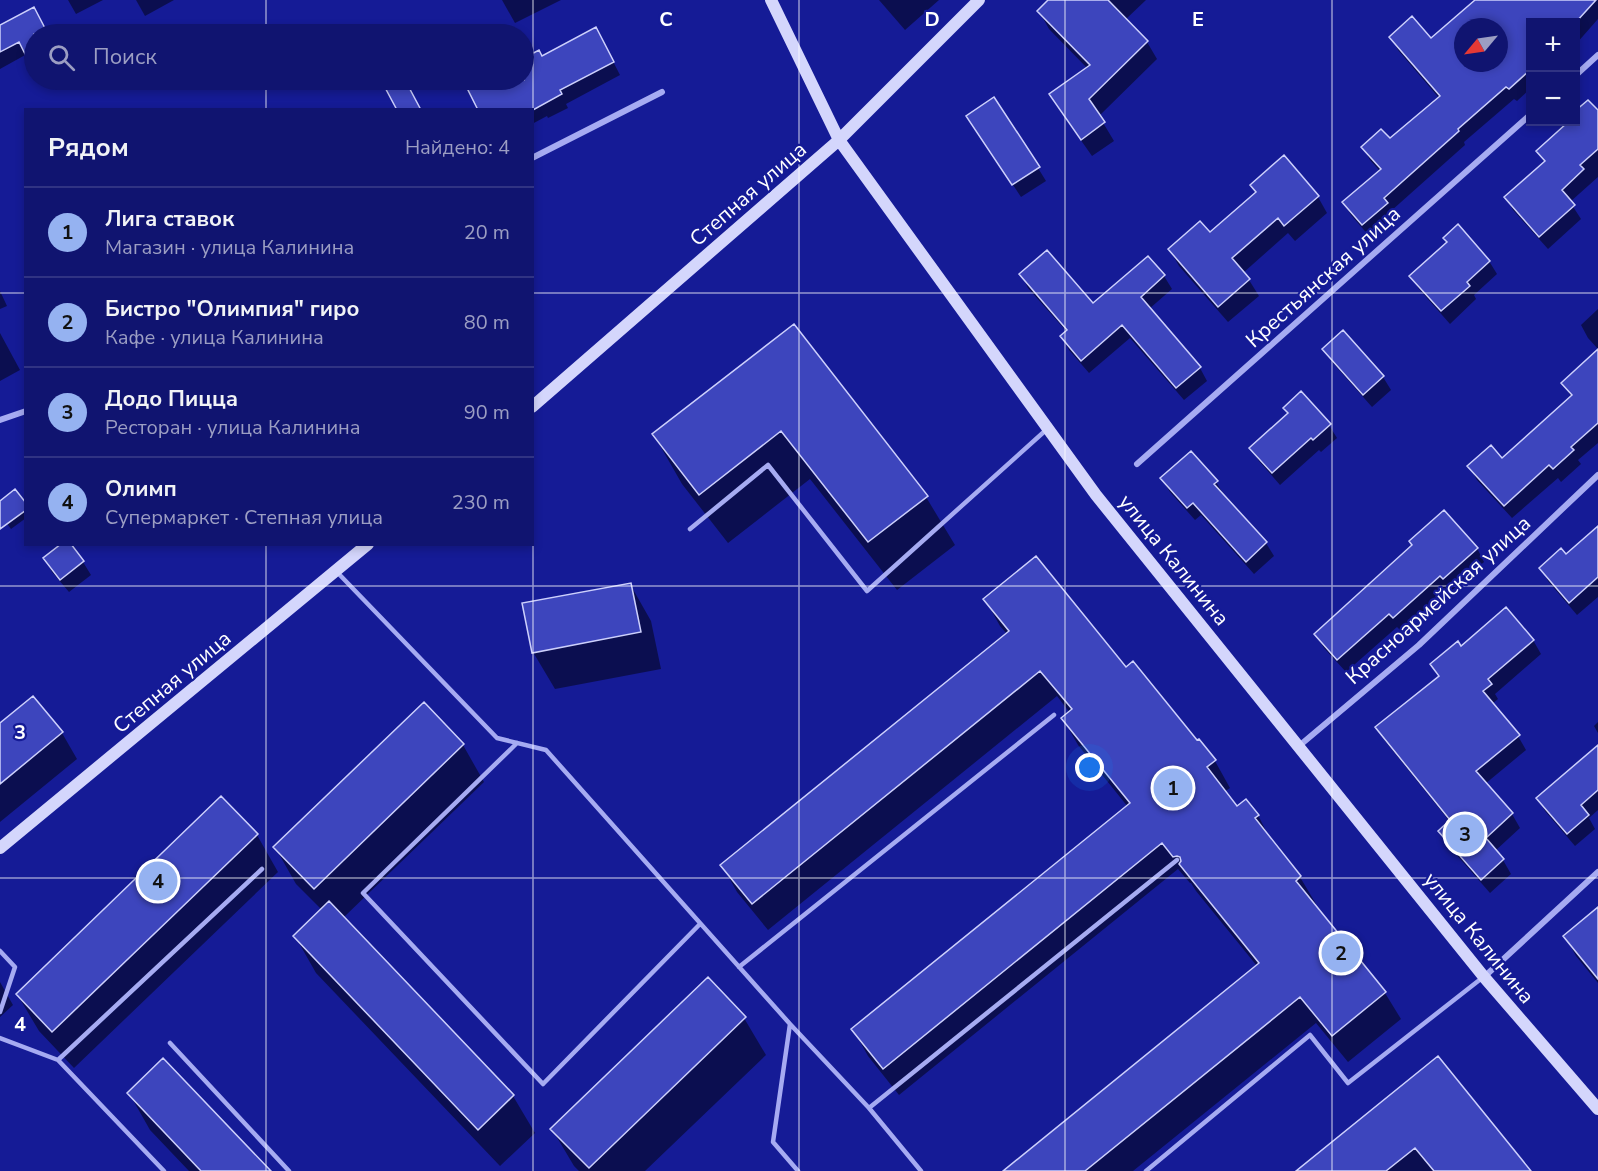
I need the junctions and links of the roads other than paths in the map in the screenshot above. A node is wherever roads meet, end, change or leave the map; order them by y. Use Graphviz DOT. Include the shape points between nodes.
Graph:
graph roads {
  1 [pos="771,0"];
  2 [pos="979,0"];
  3 [pos="1598,55"];
  4 [pos="1578,72"];
  5 [pos="662,92"];
  6 [pos="1526,119"];
  7 [pos="839,140"];
  8 [pos="534,157"];
  9 [pos="534,405"];
  10 [pos="24,412"];
  11 [pos="0,420"];
  12 [pos="1048,428"];
  13 [pos="1137,464"];
  14 [pos="1598,475"];
  15 [pos="690,529"];
  16 [pos="366,546"];
  17 [pos="336,571"];
  18 [pos="1054,715"];
  19 [pos="517,743"];
  20 [pos="1298,746"];
  21 [pos="0,848"];
  22 [pos="1177,860"];
  23 [pos="262,869"];
  24 [pos="1598,872"];
  25 [pos="700,924"];
  26 [pos="0,951"];
  27 [pos="739,967"];
  28 [pos="1484,977"];
  29 [pos="0,1012"];
  30 [pos="790,1024"];
  31 [pos="0,1038"];
  32 [pos="170,1043"];
  33 [pos="58,1060"];
  34 [pos="869,1108"];
  35 [pos="1598,1109"];
  36 [pos="164,1171"];
  37 [pos="290,1171"];
  38 [pos="798,1171"];
  39 [pos="921,1171"];
  40 [pos="1146,1171"];
  1 -- 7 [label="main road, улица Калинина"];
  2 -- 7 [label="main road, Степная улица"];
  3 -- 4 [label="street"];
  5 -- 8 [label="street"];
  6 -- 13 [label="street, Крестьянская улица"];
  7 -- 9 [label="main road, Степная улица"];
  7 -- 12 [label="main road, улица Калинина"];
  10 -- 11 [label="street"];
  12 -- 15 [label="lane" via="867,591 768,465"];
  12 -- 20 [label="main road, улица Калинина" via="1096,495"];
  14 -- 20 [label="street, Красноармейская улица" via="1419,645"];
  16 -- 17 [label="main road, Степная улица"];
  17 -- 19 [label="lane" via="497,738"];
  17 -- 21 [label="main road, Степная улица"];
  18 -- 27 [label="lane"];
  19 -- 25 [label="lane" via="546,750"];
  19 -- 25 [label="lane" via="363,893 543,1084"];
  20 -- 28 [label="main road, улица Калинина"];
  22 -- 34 [label="lane"];
  23 -- 33 [label="lane"];
  24 -- 28 [label="street"];
  25 -- 27 [label="lane"];
  26 -- 29 [label="lane" via="15,967"];
  27 -- 30 [label="lane"];
  28 -- 35 [label="main road, улица Калинина"];
  28 -- 40 [label="lane" via="1348,1083 1310,1035"];
  30 -- 34 [label="lane"];
  30 -- 38 [label="lane" via="773,1142"];
  31 -- 33 [label="lane"];
  32 -- 37 [label="lane"];
  33 -- 36 [label="lane"];
  34 -- 39 [label="lane"];
}
